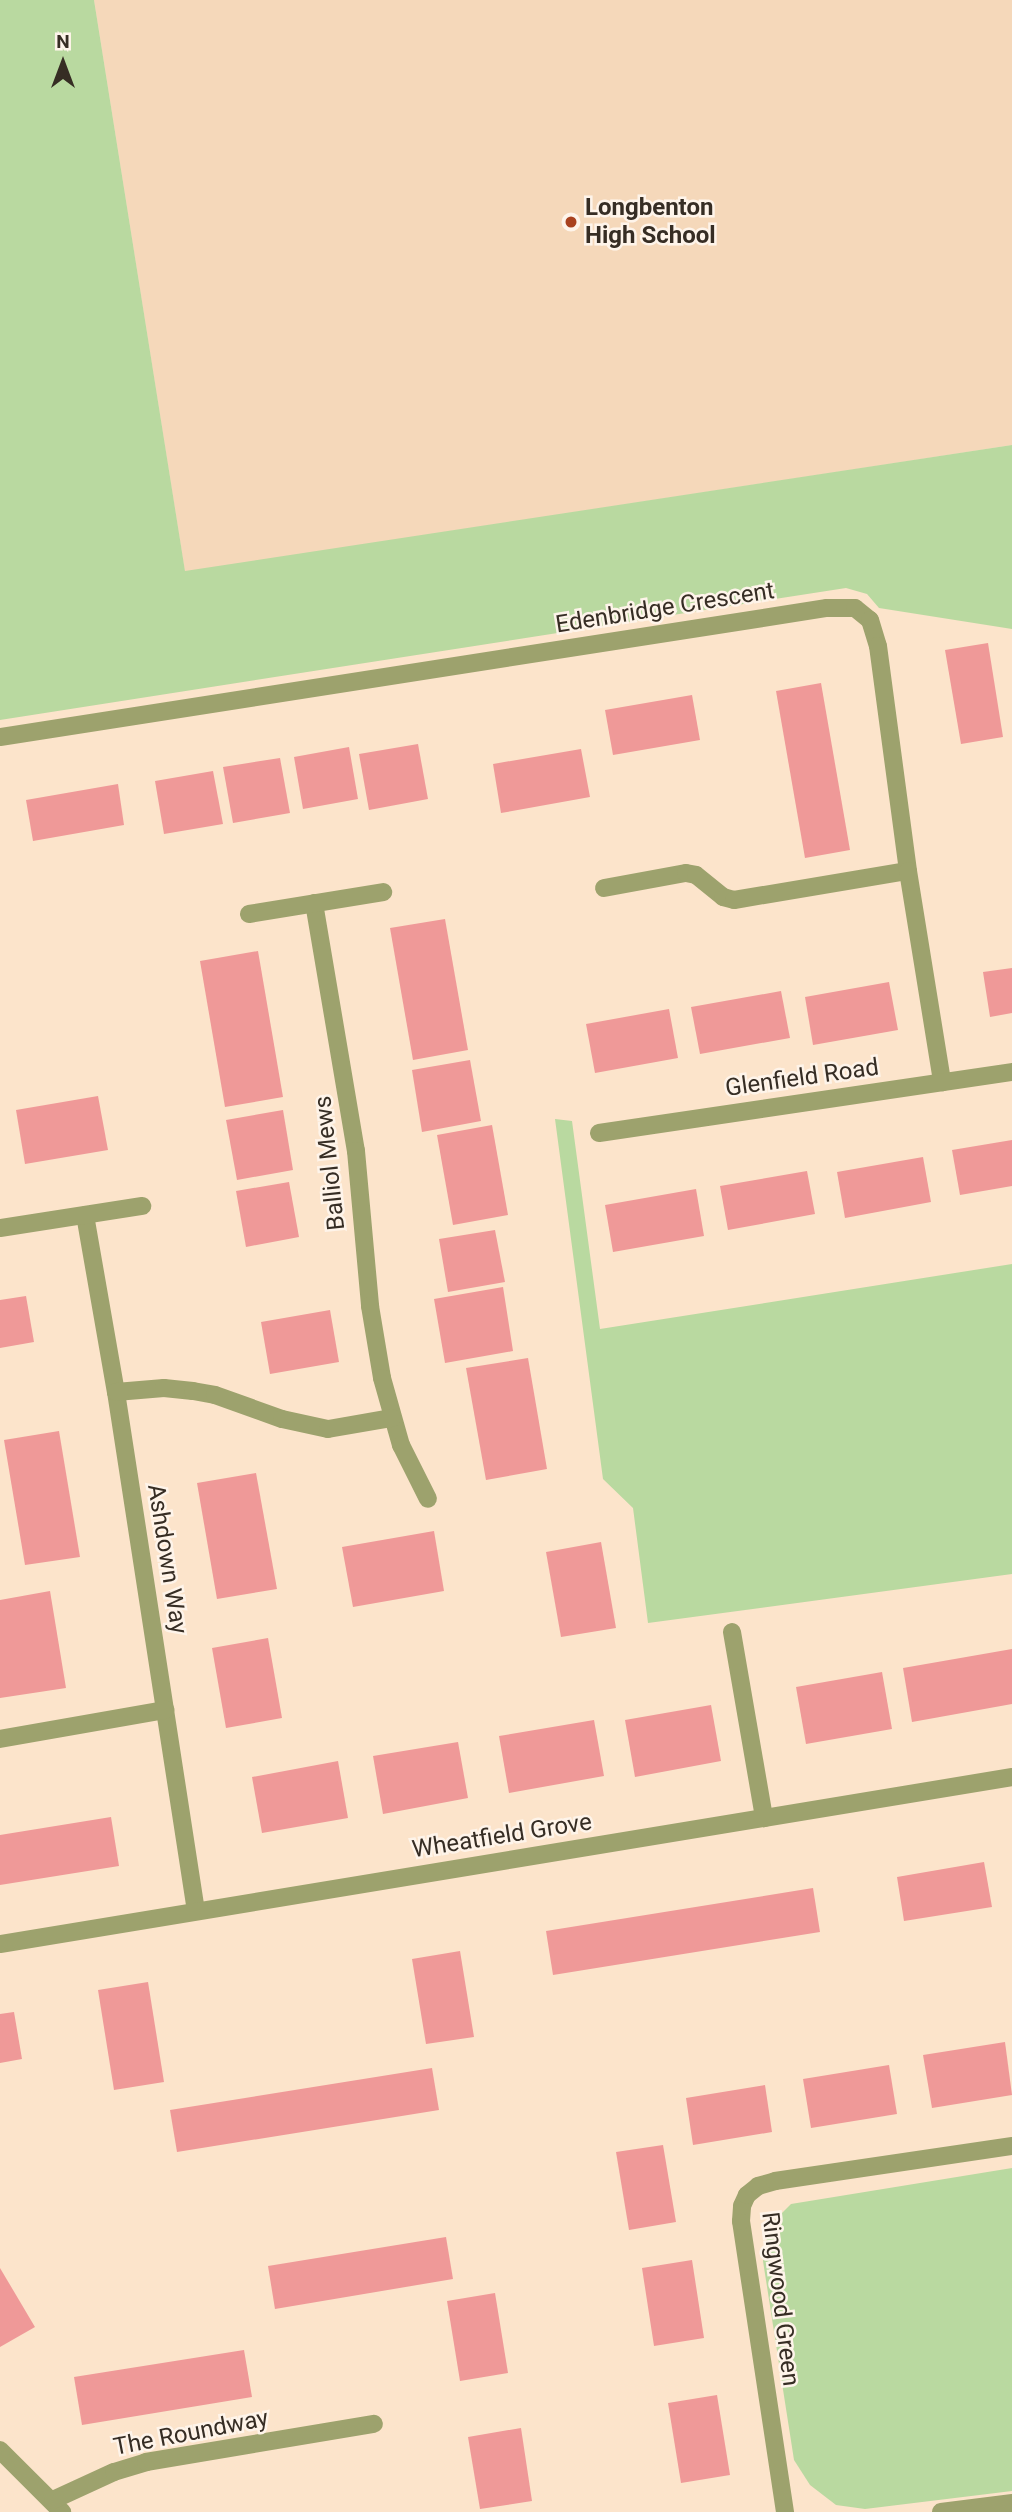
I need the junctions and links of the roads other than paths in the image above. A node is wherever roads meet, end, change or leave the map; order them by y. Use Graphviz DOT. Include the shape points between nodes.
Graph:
graph roads {
  1 [pos="0,737"];
  2 [pos="908,871"];
  3 [pos="604,888"];
  4 [pos="383,892"];
  5 [pos="314,903"];
  6 [pos="249,914"];
  7 [pos="1012,1072"];
  8 [pos="942,1082"];
  9 [pos="599,1133"];
  10 [pos="142,1206"];
  11 [pos="85,1215"];
  12 [pos="0,1228"];
  13 [pos="116,1392"];
  14 [pos="392,1418"];
  15 [pos="428,1499"];
  16 [pos="732,1632"];
  17 [pos="165,1710"];
  18 [pos="0,1739"];
  19 [pos="1012,1777"];
  20 [pos="764,1818"];
  21 [pos="196,1911"];
  22 [pos="0,1944"];
  23 [pos="1012,2147"];
  24 [pos="374,2424"];
  25 [pos="0,2450"];
  26 [pos="1012,2503"];
  27 [pos="57,2506"];
  28 [pos="785,2512"];
  29 [pos="941,2512"];
  1 -- 2 [label="street, Edenbridge Crescent" via="800,612 855,608 875,631"];
  2 -- 3 [label="street" via="734,900 686,873"];
  2 -- 8 [label="street, Edenbridge Crescent"];
  4 -- 5 [label="street"];
  5 -- 6 [label="street"];
  5 -- 14 [label="street, Balliol Mews" via="356,1152 375,1341"];
  7 -- 8 [label="street, Glenfield Road"];
  8 -- 9 [label="street, Glenfield Road"];
  10 -- 11 [label="street"];
  11 -- 12 [label="street"];
  11 -- 13 [label="street, Ashdown Way"];
  13 -- 14 [label="street" via="193,1391 328,1429"];
  13 -- 17 [label="street, Ashdown Way"];
  14 -- 15 [label="street, Balliol Mews"];
  16 -- 20 [label="street"];
  17 -- 18 [label="street"];
  17 -- 21 [label="street, Ashdown Way"];
  19 -- 20 [label="street, Wheatfield Grove"];
  20 -- 21 [label="street, Wheatfield Grove"];
  21 -- 22 [label="street, Wheatfield Grove"];
  23 -- 28 [label="street, Ringwood Green" via="775,2181 747,2195 741,2221"];
  24 -- 27 [label="street, The Roundway" via="146,2462 114,2472"];
  25 -- 27 [label="street, The Roundway"];
  26 -- 29 [label="street"];
}
